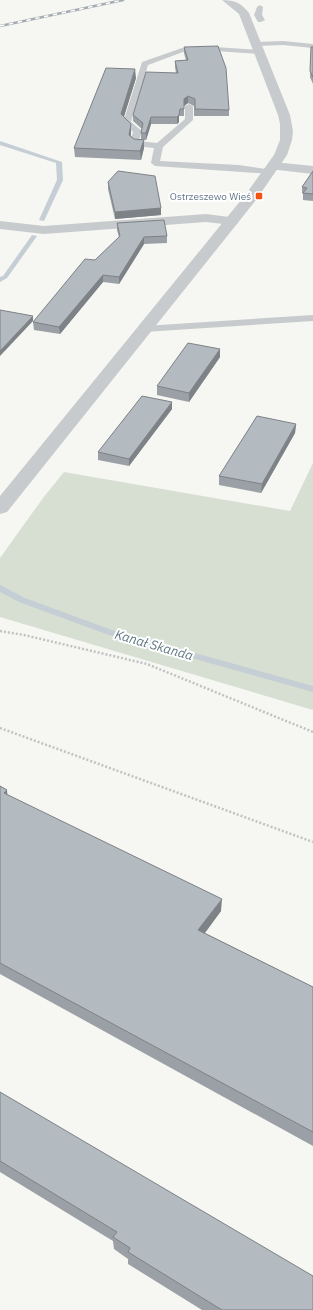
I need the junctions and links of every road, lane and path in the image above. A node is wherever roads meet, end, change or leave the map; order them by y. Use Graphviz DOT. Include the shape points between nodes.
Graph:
graph roads {
  1 [pos="227,0"];
  2 [pos="260,6"];
  3 [pos="255,17"];
  4 [pos="313,46"];
  5 [pos="258,48"];
  6 [pos="189,106"];
  7 [pos="159,146"];
  8 [pos="272,169"];
  9 [pos="313,170"];
  10 [pos="232,220"];
  11 [pos="2,225"];
  12 [pos="313,318"];
  13 [pos="144,329"];
  14 [pos="0,508"];
  15 [pos="0,631"];
  16 [pos="0,728"];
  17 [pos="313,732"];
  18 [pos="313,842"];
  1 -- 3 [label="street"];
  2 -- 3 [label="lane"];
  3 -- 5 [label="street"];
  4 -- 5 [label="lane" via="283,43"];
  5 -- 7 [label="lane" via="182,50 145,64 127,123 138,131 134,144"];
  5 -- 8 [label="street" via="286,124 286,140"];
  6 -- 7 [label="lane" via="189,120"];
  7 -- 8 [label="lane" via="155,163"];
  8 -- 9 [label="street"];
  8 -- 10 [label="street"];
  10 -- 11 [label="street" via="206,218 44,230"];
  10 -- 13 [label="street"];
  12 -- 13 [label="lane"];
  13 -- 14 [label="street"];
  15 -- 17 [label="path" via="147,664"];
  16 -- 18 [label="path"];
}
